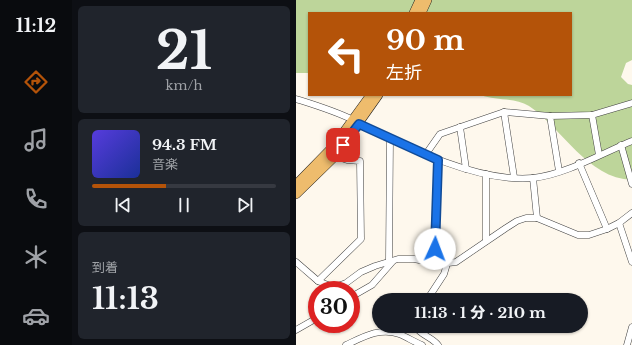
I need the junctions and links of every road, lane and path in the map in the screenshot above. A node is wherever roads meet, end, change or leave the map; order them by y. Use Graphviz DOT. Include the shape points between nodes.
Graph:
graph roads {
  1 [pos="420,0"];
  2 [pos="426,0"];
  3 [pos="414,12"];
  4 [pos="421,12"];
  5 [pos="370,96"];
  6 [pos="377,96"];
  7 [pos="296,98"];
  8 [pos="632,103"];
  9 [pos="504,112"];
  10 [pos="592,115"];
  11 [pos="550,116"];
  12 [pos="356,122"];
  13 [pos="460,127"];
  14 [pos="390,138"];
  15 [pos="632,141"];
  16 [pos="621,145"];
  17 [pos="426,154"];
  18 [pos="599,155"];
  19 [pos="335,156"];
  20 [pos="438,160"];
  21 [pos="579,163"];
  22 [pos="466,169"];
  23 [pos="559,171"];
  24 [pos="486,174"];
  25 [pos="514,177"];
  26 [pos="533,178"];
  27 [pos="632,184"];
  28 [pos="296,185"];
  29 [pos="296,194"];
  30 [pos="632,213"];
  31 [pos="537,218"];
  32 [pos="620,223"];
  33 [pos="607,229"];
  34 [pos="486,241"];
  35 [pos="391,261"];
  36 [pos="296,262"];
  37 [pos="632,262"];
  38 [pos="435,264"];
  39 [pos="447,264"];
  40 [pos="318,281"];
  41 [pos="349,281"];
  42 [pos="360,292"];
  43 [pos="432,293"];
  44 [pos="308,323"];
  45 [pos="632,327"];
  46 [pos="296,330"];
  47 [pos="421,333"];
  48 [pos="629,341"];
  49 [pos="346,345"];
  50 [pos="422,345"];
  51 [pos="438,345"];
  1 -- 3 [label="main road"];
  2 -- 4 [label="main road"];
  5 -- 12 [label="main road"];
  6 -- 12 [label="main road"];
  7 -- 12 [label="street"];
  8 -- 10 [label="street"];
  9 -- 11 [label="street"];
  9 -- 13 [label="street"];
  9 -- 25 [label="street"];
  10 -- 11 [label="street"];
  10 -- 18 [label="street"];
  11 -- 23 [label="street"];
  12 -- 14 [label="street"];
  12 -- 19 [label="main road"];
  12 -- 28 [label="main road"];
  13 -- 17 [label="street" via="440,134"];
  13 -- 22 [label="street"];
  14 -- 17 [label="street"];
  14 -- 35 [label="street"];
  15 -- 16 [label="street"];
  16 -- 18 [label="street"];
  16 -- 27 [label="street"];
  17 -- 20 [label="street"];
  18 -- 21 [label="street"];
  19 -- 29 [label="main road"];
  19 -- 40 [label="street" via="360,161 361,239"];
  20 -- 22 [label="street"];
  20 -- 38 [label="street"];
  21 -- 23 [label="street"];
  21 -- 33 [label="street"];
  22 -- 24 [label="street"];
  23 -- 26 [label="street"];
  24 -- 25 [label="street"];
  24 -- 34 [label="street"];
  25 -- 26 [label="street"];
  26 -- 31 [label="street"];
  30 -- 32 [label="street"];
  31 -- 33 [label="street" via="578,235 589,235"];
  31 -- 34 [label="street" via="517,221"];
  32 -- 33 [label="street"];
  32 -- 37 [label="street"];
  34 -- 39 [label="street" via="462,260"];
  35 -- 38 [label="street" via="414,259"];
  35 -- 41 [label="street" via="361,272"];
  35 -- 42 [label="street" via="372,285"];
  36 -- 40 [label="street"];
  38 -- 39 [label="street"];
  39 -- 43 [label="street"];
  44 -- 46 [label="street"];
  45 -- 48 [label="street"];
  47 -- 51 [label="street"];
  49 -- 50 [label="street" via="368,334 383,332 399,334"];
}
